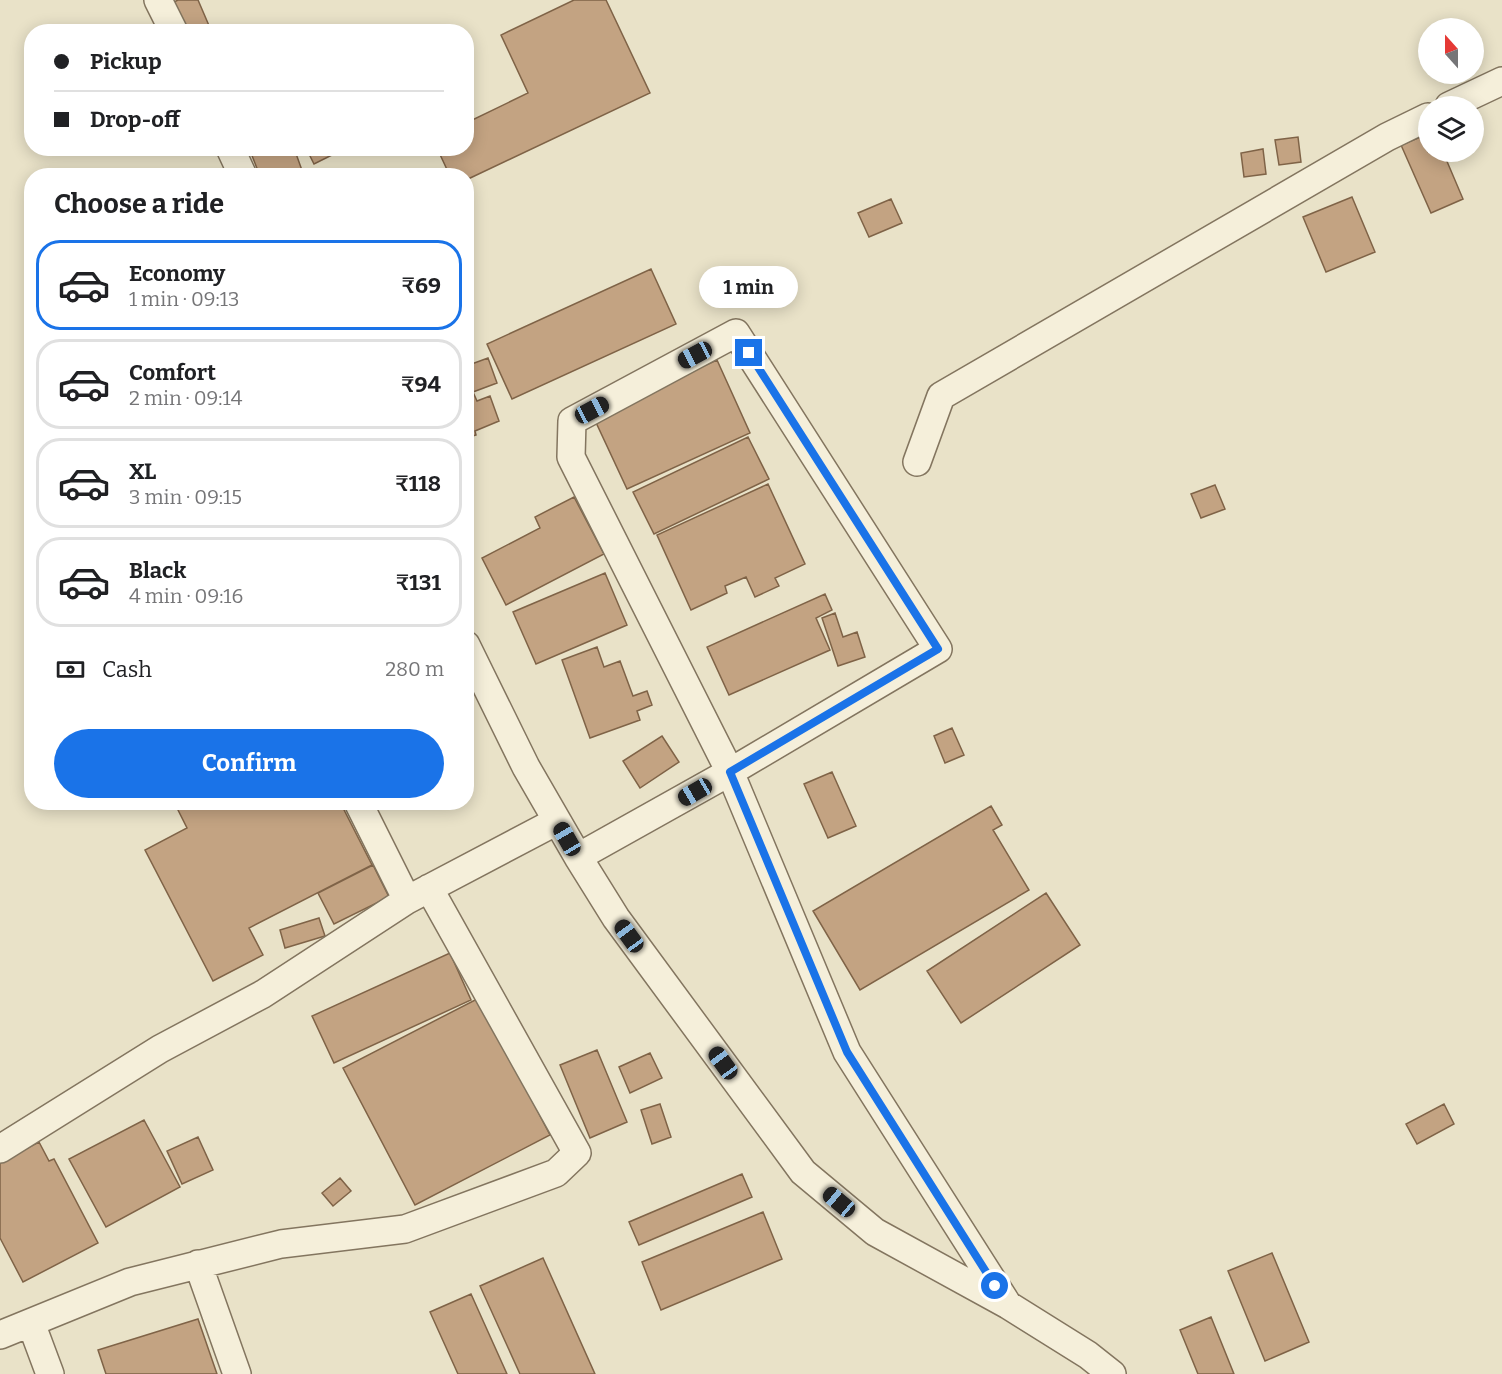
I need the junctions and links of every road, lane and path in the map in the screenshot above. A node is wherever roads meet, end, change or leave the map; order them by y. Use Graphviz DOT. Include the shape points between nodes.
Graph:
graph roads {
  1 [pos="158,0"];
  2 [pos="170,24"];
  3 [pos="1502,81"];
  4 [pos="1470,96"];
  5 [pos="1418,122"];
  6 [pos="917,462"];
  7 [pos="474,661"];
  8 [pos="730,772"];
  9 [pos="363,810"];
  10 [pos="557,821"];
  11 [pos="578,857"];
  12 [pos="418,894"];
  13 [pos="0,1149"];
  14 [pos="198,1264"];
  15 [pos="1008,1305"];
  16 [pos="31,1323"];
  17 [pos="0,1335"];
  18 [pos="50,1374"];
  19 [pos="237,1374"];
  20 [pos="1112,1374"];
  1 -- 2 [label="street"];
  3 -- 4 [label="street"];
  5 -- 6 [label="street" via="941,396"];
  7 -- 10 [label="street"];
  8 -- 8 [label="street" via="938,649 736,333 572,421 571,457"];
  8 -- 11 [label="street"];
  8 -- 15 [label="street" via="847,1052"];
  9 -- 12 [label="street"];
  10 -- 11 [label="street"];
  10 -- 12 [label="street"];
  11 -- 15 [label="street" via="616,918 803,1172 875,1232"];
  12 -- 13 [label="street" via="263,994 160,1049"];
  12 -- 14 [label="street" via="577,1153 556,1173 405,1229 281,1244"];
  14 -- 16 [label="street" via="130,1282"];
  14 -- 19 [label="street"];
  15 -- 20 [label="street" via="1088,1354"];
  16 -- 17 [label="street"];
  16 -- 18 [label="street"];
}
